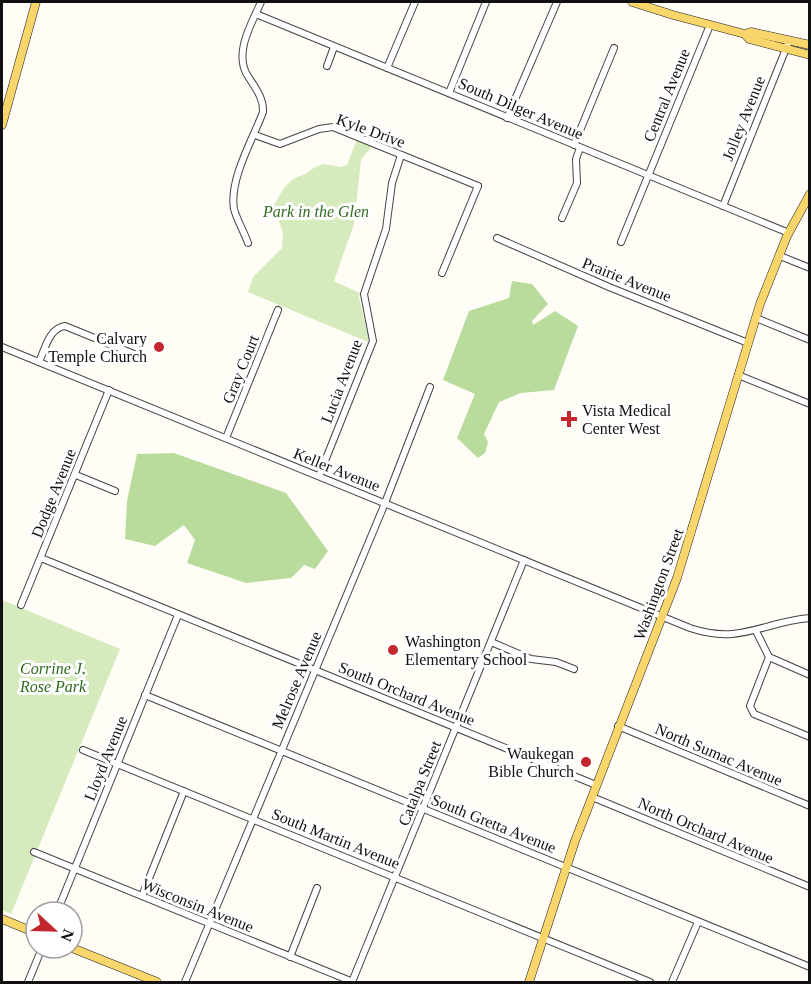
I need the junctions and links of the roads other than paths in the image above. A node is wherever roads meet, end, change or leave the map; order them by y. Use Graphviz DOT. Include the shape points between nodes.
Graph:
graph roads {
  1 [pos="36,2"];
  2 [pos="261,2"];
  3 [pos="415,2"];
  4 [pos="486,2"];
  5 [pos="557,2"];
  6 [pos="634,2"];
  7 [pos="256,14"];
  8 [pos="710,25"];
  9 [pos="788,45"];
  10 [pos="810,45"];
  11 [pos="334,47"];
  12 [pos="614,48"];
  13 [pos="810,55"];
  14 [pos="327,66"];
  15 [pos="387,68"];
  16 [pos="449,93"];
  17 [pos="507,118"];
  18 [pos="2,125"];
  19 [pos="255,135"];
  20 [pos="577,146"];
  21 [pos="401,155"];
  22 [pos="648,175"];
  23 [pos="810,194"];
  24 [pos="723,206"];
  25 [pos="562,218"];
  26 [pos="789,233"];
  27 [pos="497,238"];
  28 [pos="621,242"];
  29 [pos="248,243"];
  30 [pos="780,256"];
  31 [pos="810,268"];
  32 [pos="442,273"];
  33 [pos="279,310"];
  34 [pos="756,318"];
  35 [pos="810,340"];
  36 [pos="748,343"];
  37 [pos="2,346"];
  38 [pos="134,354"];
  39 [pos="39,362"];
  40 [pos="738,375"];
  41 [pos="430,387"];
  42 [pos="109,390"];
  43 [pos="810,404"];
  44 [pos="226,438"];
  45 [pos="75,475"];
  46 [pos="319,476"];
  47 [pos="116,491"];
  48 [pos="385,504"];
  49 [pos="41,558"];
  50 [pos="524,560"];
  51 [pos="21,605"];
  52 [pos="178,615"];
  53 [pos="662,616"];
  54 [pos="810,618"];
  55 [pos="756,631"];
  56 [pos="491,642"];
  57 [pos="769,657"];
  58 [pos="574,669"];
  59 [pos="315,671"];
  60 [pos="810,675"];
  61 [pos="145,695"];
  62 [pos="618,726"];
  63 [pos="456,728"];
  64 [pos="810,736"];
  65 [pos="82,750"];
  66 [pos="282,751"];
  67 [pos="117,764"];
  68 [pos="596,785"];
  69 [pos="184,791"];
  70 [pos="592,796"];
  71 [pos="810,806"];
  72 [pos="423,809"];
  73 [pos="253,819"];
  74 [pos="34,852"];
  75 [pos="567,868"];
  76 [pos="74,869"];
  77 [pos="395,877"];
  78 [pos="810,887"];
  79 [pos="317,888"];
  80 [pos="141,896"];
  81 [pos="62,900"];
  82 [pos="2,919"];
  83 [pos="698,922"];
  84 [pos="209,924"];
  85 [pos="24,928"];
  86 [pos="544,938"];
  87 [pos="84,953"];
  88 [pos="290,957"];
  89 [pos="37,960"];
  90 [pos="810,967"];
  91 [pos="28,982"];
  92 [pos="157,982"];
  93 [pos="184,982"];
  94 [pos="352,982"];
  95 [pos="529,982"];
  96 [pos="650,982"];
  97 [pos="672,982"];
  1 -- 18 [label="main road"];
  2 -- 7 [label="street"];
  3 -- 15 [label="street"];
  4 -- 16 [label="street"];
  5 -- 17 [label="street"];
  6 -- 8 [label="main road"];
  7 -- 11 [label="street, South Dilger Avenue"];
  7 -- 19 [label="street" via="242,54 246,73 263,107"];
  8 -- 9 [label="main road" via="751,32"];
  8 -- 22 [label="street, Central Avenue"];
  9 -- 10 [label="main road"];
  9 -- 13 [label="main road"];
  9 -- 24 [label="street, Jolley Avenue"];
  11 -- 14 [label="street"];
  11 -- 15 [label="street, South Dilger Avenue"];
  12 -- 20 [label="street"];
  15 -- 16 [label="street, South Dilger Avenue"];
  16 -- 17 [label="street, South Dilger Avenue"];
  17 -- 20 [label="street, South Dilger Avenue"];
  19 -- 21 [label="street, Kyle Drive" via="280,144 319,129 333,128"];
  19 -- 29 [label="street" via="233,196"];
  20 -- 22 [label="street, South Dilger Avenue"];
  20 -- 25 [label="street" via="577,183"];
  21 -- 32 [label="street, Kyle Drive" via="480,185"];
  21 -- 46 [label="street, Lucia Avenue" via="392,183 386,229 364,294 373,341"];
  22 -- 24 [label="street, South Dilger Avenue"];
  22 -- 28 [label="street, Central Avenue"];
  23 -- 26 [label="main road, Washington Street"];
  24 -- 26 [label="street, South Dilger Avenue"];
  26 -- 30 [label="main road, Washington Street"];
  27 -- 36 [label="street, Prairie Avenue"];
  30 -- 31 [label="street"];
  30 -- 34 [label="main road, Washington Street"];
  33 -- 44 [label="street, Gray Court"];
  34 -- 35 [label="street"];
  34 -- 36 [label="main road, Washington Street"];
  36 -- 40 [label="main road, Washington Street"];
  37 -- 39 [label="street, Keller Avenue"];
  38 -- 39 [label="street" via="65,326 53,331"];
  39 -- 42 [label="street, Keller Avenue"];
  40 -- 43 [label="street"];
  40 -- 53 [label="main road, Washington Street"];
  41 -- 48 [label="street, Melrose Avenue"];
  42 -- 44 [label="street, Keller Avenue"];
  42 -- 45 [label="street, Dodge Avenue"];
  44 -- 46 [label="street, Keller Avenue"];
  45 -- 47 [label="street"];
  45 -- 49 [label="street, Dodge Avenue"];
  46 -- 48 [label="street, Keller Avenue"];
  48 -- 50 [label="street, Keller Avenue"];
  48 -- 59 [label="street, Melrose Avenue"];
  49 -- 51 [label="street, Dodge Avenue"];
  49 -- 52 [label="street, South Orchard Avenue"];
  50 -- 53 [label="street, Keller Avenue"];
  50 -- 56 [label="street, Catalpa Street"];
  52 -- 59 [label="street, South Orchard Avenue"];
  52 -- 61 [label="street, Lloyd Avenue"];
  53 -- 55 [label="street, Keller Avenue" via="710,633"];
  53 -- 62 [label="main road, Washington Street"];
  54 -- 55 [label="street, Keller Avenue"];
  55 -- 57 [label="street"];
  56 -- 58 [label="street" via="531,659"];
  56 -- 63 [label="street, Catalpa Street"];
  57 -- 60 [label="street"];
  57 -- 64 [label="street" via="752,696 751,710"];
  59 -- 63 [label="street, South Orchard Avenue"];
  59 -- 66 [label="street, Melrose Avenue"];
  61 -- 66 [label="street, South Gretta Avenue"];
  61 -- 67 [label="street, Lloyd Avenue"];
  62 -- 68 [label="main road, Washington Street"];
  62 -- 71 [label="street, North Sumac Avenue"];
  63 -- 68 [label="street, South Orchard Avenue"];
  63 -- 72 [label="street, Catalpa Street"];
  65 -- 67 [label="street, South Martin Avenue"];
  66 -- 72 [label="street, South Gretta Avenue"];
  66 -- 73 [label="street, Melrose Avenue"];
  67 -- 69 [label="street, South Martin Avenue"];
  67 -- 76 [label="street, Lloyd Avenue"];
  68 -- 70 [label="main road, Washington Street"];
  69 -- 73 [label="street, South Martin Avenue"];
  69 -- 80 [label="street"];
  70 -- 75 [label="main road, Washington Street"];
  70 -- 78 [label="street, North Orchard Avenue"];
  72 -- 75 [label="street, South Gretta Avenue"];
  72 -- 77 [label="street, Catalpa Street"];
  73 -- 77 [label="street, South Martin Avenue"];
  73 -- 84 [label="street, Melrose Avenue"];
  74 -- 76 [label="street, Wisconsin Avenue"];
  75 -- 83 [label="street, South Gretta Avenue"];
  75 -- 86 [label="main road, Washington Street"];
  76 -- 80 [label="street, Wisconsin Avenue"];
  76 -- 81 [label="street, Lloyd Avenue"];
  77 -- 86 [label="street, South Martin Avenue"];
  77 -- 94 [label="street, Catalpa Street"];
  79 -- 88 [label="street"];
  80 -- 84 [label="street, Wisconsin Avenue"];
  82 -- 85 [label="main road"];
  83 -- 90 [label="street, South Gretta Avenue"];
  83 -- 97 [label="street"];
  84 -- 88 [label="street, Wisconsin Avenue"];
  84 -- 93 [label="street, Melrose Avenue"];
  86 -- 95 [label="main road, Washington Street"];
  86 -- 96 [label="street, South Martin Avenue"];
  87 -- 92 [label="main road"];
  88 -- 94 [label="street, Wisconsin Avenue"];
  89 -- 91 [label="street"];
}
